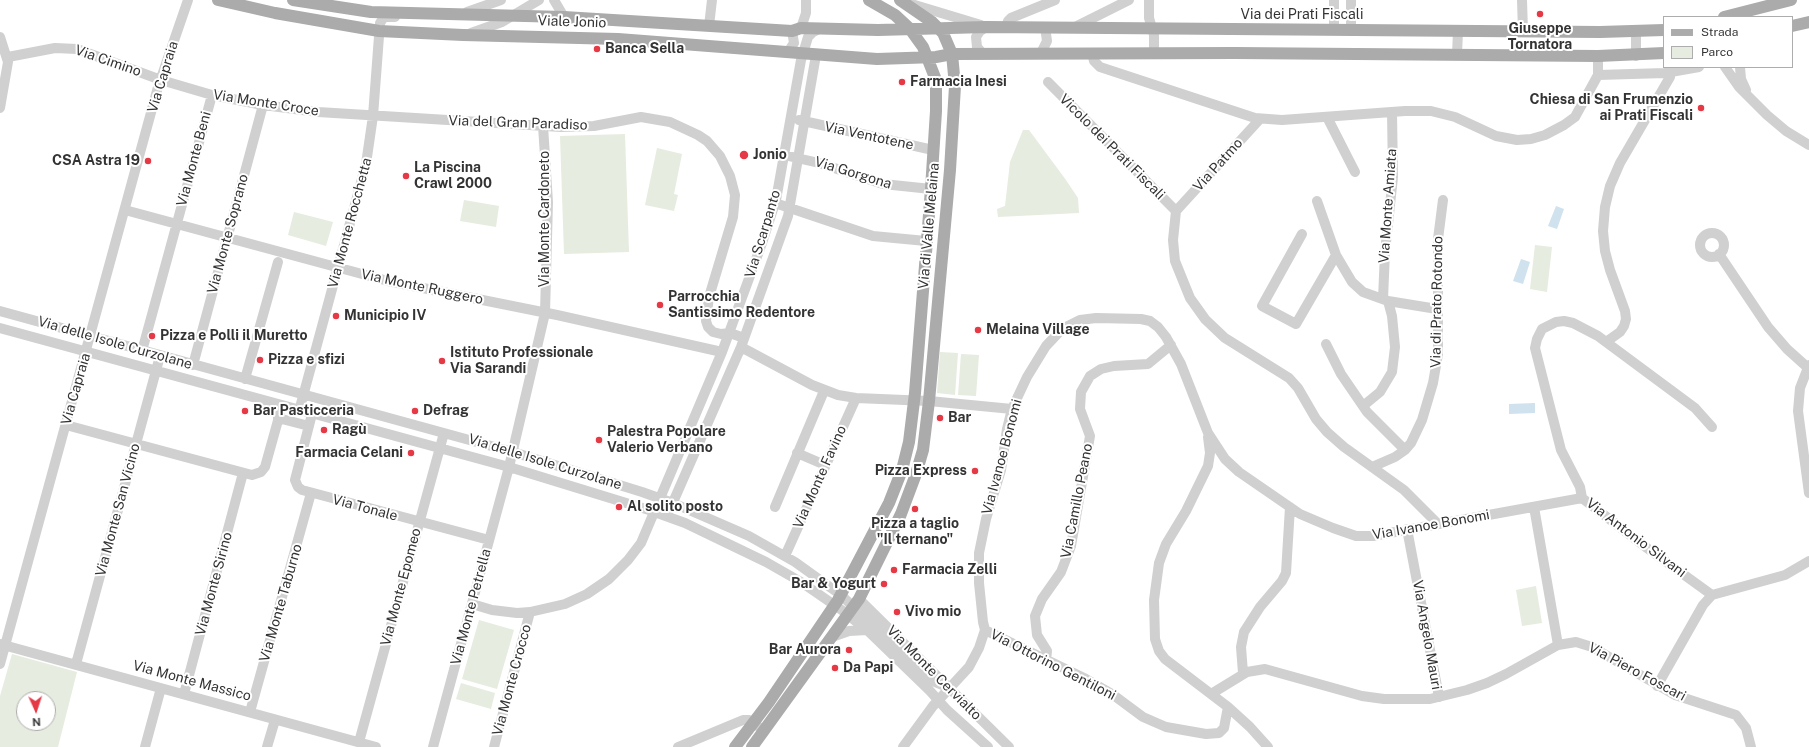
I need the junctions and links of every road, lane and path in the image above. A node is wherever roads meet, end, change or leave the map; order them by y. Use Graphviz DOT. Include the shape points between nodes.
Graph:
graph roads {
  1 [pos="188,0"];
  2 [pos="218,0"];
  3 [pos="293,0"];
  4 [pos="500,0"];
  5 [pos="539,0"];
  6 [pos="554,0"];
  7 [pos="712,0"];
  8 [pos="806,0"];
  9 [pos="869,0"];
  10 [pos="1129,0"];
  11 [pos="1149,0"];
  12 [pos="1334,0"];
  13 [pos="1350,0"];
  14 [pos="1522,0"];
  15 [pos="1791,0"];
  16 [pos="901,1"];
  17 [pos="1052,1"];
  18 [pos="406,14"];
  19 [pos="459,14"];
  20 [pos="513,15"];
  21 [pos="1728,16"];
  22 [pos="564,17"];
  23 [pos="1809,22"];
  24 [pos="709,26"];
  25 [pos="1793,26"];
  26 [pos="986,27"];
  27 [pos="1006,27"];
  28 [pos="1045,27"];
  29 [pos="821,28"];
  30 [pos="910,28"];
  31 [pos="939,28"];
  32 [pos="1073,28"];
  33 [pos="797,29"];
  34 [pos="1152,29"];
  35 [pos="1334,30"];
  36 [pos="1351,30"];
  37 [pos="1663,30"];
  38 [pos="379,31"];
  39 [pos="1458,31"];
  40 [pos="1523,31"];
  41 [pos="1636,31"];
  42 [pos="463,35"];
  43 [pos="0,36"];
  44 [pos="788,52"];
  45 [pos="1041,53"];
  46 [pos="1154,53"];
  47 [pos="1663,53"];
  48 [pos="810,54"];
  49 [pos="952,54"];
  50 [pos="982,54"];
  51 [pos="1457,55"];
  52 [pos="1598,56"];
  53 [pos="1636,56"];
  54 [pos="8,57"];
  55 [pos="928,57"];
  56 [pos="1094,58"];
  57 [pos="1685,68"];
  58 [pos="1726,68"];
  59 [pos="1740,68"];
  60 [pos="1671,69"];
  61 [pos="1598,75"];
  62 [pos="161,80"];
  63 [pos="1048,82"];
  64 [pos="212,95"];
  65 [pos="1750,97"];
  66 [pos="263,105"];
  67 [pos="0,108"];
  68 [pos="1392,112"];
  69 [pos="374,116"];
  70 [pos="1327,117"];
  71 [pos="791,119"];
  72 [pos="1260,119"];
  73 [pos="805,122"];
  74 [pos="543,126"];
  75 [pos="1809,145"];
  76 [pos="933,150"];
  77 [pos="784,155"];
  78 [pos="799,158"];
  79 [pos="1355,172"];
  80 [pos="931,189"];
  81 [pos="1317,200"];
  82 [pos="1443,200"];
  83 [pos="775,203"];
  84 [pos="790,207"];
  85 [pos="125,210"];
  86 [pos="1176,211"];
  87 [pos="177,224"];
  88 [pos="1302,234"];
  89 [pos="226,238"];
  90 [pos="926,241"];
  91 [pos="1719,254"];
  92 [pos="1336,255"];
  93 [pos="278,262"];
  94 [pos="338,268"];
  95 [pos="1386,300"];
  96 [pos="1437,309"];
  97 [pos="0,311"];
  98 [pos="545,313"];
  99 [pos="0,328"];
  100 [pos="730,333"];
  101 [pos="91,336"];
  102 [pos="743,342"];
  103 [pos="1606,342"];
  104 [pos="1326,344"];
  105 [pos="1171,345"];
  106 [pos="142,350"];
  107 [pos="722,352"];
  108 [pos="86,353"];
  109 [pos="160,356"];
  110 [pos="193,364"];
  111 [pos="1808,366"];
  112 [pos="156,372"];
  113 [pos="230,375"];
  114 [pos="245,379"];
  115 [pos="226,391"];
  116 [pos="824,391"];
  117 [pos="303,394"];
  118 [pos="856,398"];
  119 [pos="914,401"];
  120 [pos="929,402"];
  121 [pos="282,406"];
  122 [pos="1363,406"];
  123 [pos="1012,408"];
  124 [pos="299,410"];
  125 [pos="312,414"];
  126 [pos="278,418"];
  127 [pos="66,425"];
  128 [pos="309,426"];
  129 [pos="1712,427"];
  130 [pos="444,433"];
  131 [pos="1208,433"];
  132 [pos="136,444"];
  133 [pos="439,449"];
  134 [pos="1405,450"];
  135 [pos="513,452"];
  136 [pos="797,453"];
  137 [pos="825,466"];
  138 [pos="509,467"];
  139 [pos="1372,467"];
  140 [pos="243,473"];
  141 [pos="664,486"];
  142 [pos="678,491"];
  143 [pos="311,493"];
  144 [pos="1809,493"];
  145 [pos="659,497"];
  146 [pos="1582,498"];
  147 [pos="673,503"];
  148 [pos="775,507"];
  149 [pos="1290,507"];
  150 [pos="1534,507"];
  151 [pos="655,512"];
  152 [pos="667,516"];
  153 [pos="419,522"];
  154 [pos="1438,524"];
  155 [pos="1407,529"];
  156 [pos="489,540"];
  157 [pos="786,556"];
  158 [pos="1809,561"];
  159 [pos="1712,594"];
  160 [pos="838,600"];
  161 [pos="472,604"];
  162 [pos="854,608"];
  163 [pos="530,612"];
  164 [pos="867,630"];
  165 [pos="985,630"];
  166 [pos="832,637"];
  167 [pos="1558,644"];
  168 [pos="3,645"];
  169 [pos="1046,661"];
  170 [pos="0,664"];
  171 [pos="76,664"];
  172 [pos="1244,673"];
  173 [pos="1657,686"];
  174 [pos="161,688"];
  175 [pos="950,688"];
  176 [pos="184,694"];
  177 [pos="1211,694"];
  178 [pos="1439,697"];
  179 [pos="938,700"];
  180 [pos="769,702"];
  181 [pos="1228,707"];
  182 [pos="780,709"];
  183 [pos="250,712"];
  184 [pos="275,720"];
  185 [pos="754,723"];
  186 [pos="764,731"];
  187 [pos="359,742"];
  188 [pos="145,747"];
  189 [pos="267,747"];
  190 [pos="376,747"];
  191 [pos="433,747"];
  192 [pos="494,747"];
  193 [pos="678,747"];
  194 [pos="735,747"];
  195 [pos="752,747"];
  196 [pos="904,747"];
  197 [pos="988,747"];
  198 [pos="1009,747"];
  199 [pos="1268,747"];
  200 [pos="1751,747"];
  1 -- 62 [label="street, Via Capraia"];
  2 -- 38 [label="main road, Viale Jonio" via="274,13"];
  3 -- 18 [label="main road, Viale Jonio" via="371,12"];
  4 -- 19 [label="street"];
  5 -- 20 [label="street"];
  6 -- 22 [label="street"];
  7 -- 24 [label="street"];
  8 -- 33 [label="street" via="806,13"];
  9 -- 30 [label="main road, Via di Valle Melaina" via="895,15"];
  10 -- 32 [label="street"];
  11 -- 34 [label="street"];
  12 -- 35 [label="street"];
  13 -- 36 [label="street"];
  14 -- 40 [label="street"];
  15 -- 21 [label="main road"];
  16 -- 26 [label="street"];
  16 -- 31 [label="main road"];
  17 -- 27 [label="street" via="1011,18"];
  18 -- 19 [label="main road, Viale Jonio"];
  18 -- 38 [label="street" via="383,18"];
  19 -- 20 [label="main road, Viale Jonio"];
  20 -- 22 [label="main road, Viale Jonio"];
  20 -- 42 [label="street" via="487,29"];
  22 -- 24 [label="main road, Viale Jonio"];
  23 -- 25 [label="main road"];
  24 -- 33 [label="main road, Viale Jonio"];
  26 -- 27 [label="main road, Via dei Prati Fiscali"];
  26 -- 31 [label="main road, Via dei Prati Fiscali"];
  26 -- 50 [label="street" via="978,32 976,38"];
  27 -- 28 [label="main road, Via dei Prati Fiscali"];
  28 -- 32 [label="main road, Via dei Prati Fiscali"];
  28 -- 45 [label="street" via="1047,41"];
  29 -- 30 [label="main road, Viale Jonio"];
  29 -- 33 [label="main road, Viale Jonio"];
  29 -- 48 [label="street" via="808,37"];
  30 -- 31 [label="main road, Viale Jonio"];
  30 -- 55 [label="main road, Via di Valle Melaina"];
  31 -- 49 [label="main road"];
  32 -- 34 [label="main road, Via dei Prati Fiscali"];
  33 -- 44 [label="street" via="794,43"];
  34 -- 35 [label="main road, Via dei Prati Fiscali"];
  34 -- 46 [label="street"];
  35 -- 36 [label="main road, Via dei Prati Fiscali"];
  36 -- 39 [label="main road, Via dei Prati Fiscali"];
  37 -- 41 [label="main road, Via dei Prati Fiscali"];
  38 -- 42 [label="main road, Viale Jonio"];
  38 -- 69 [label="street, Via Monte Rocchetta"];
  39 -- 40 [label="main road, Via dei Prati Fiscali"];
  39 -- 51 [label="street"];
  40 -- 41 [label="main road, Via dei Prati Fiscali"];
  41 -- 53 [label="street"];
  42 -- 44 [label="main road, Viale Jonio" via="612,38"];
  43 -- 54 [label="street"];
  44 -- 48 [label="main road, Viale Jonio"];
  45 -- 50 [label="main road"];
  45 -- 56 [label="main road"];
  46 -- 51 [label="main road"];
  46 -- 56 [label="main road"];
  47 -- 53 [label="main road"];
  48 -- 55 [label="main road, Viale Jonio" via="877,59"];
  48 -- 71 [label="street, Via Scarpanto" via="800,62"];
  48 -- 73 [label="street, Via Scarpanto"];
  49 -- 50 [label="main road"];
  49 -- 55 [label="main road, Viale Jonio"];
  49 -- 120 [label="main road, Via di Valle Melaina" via="955,95"];
  51 -- 52 [label="main road"];
  52 -- 53 [label="main road"];
  52 -- 61 [label="street"];
  54 -- 62 [label="street, Via Cimino" via="55,48 72,48"];
  54 -- 67 [label="street" via="8,70"];
  55 -- 76 [label="main road, Via di Valle Melaina" via="936,83"];
  56 -- 72 [label="street" via="1103,68"];
  57 -- 60 [label="street"];
  58 -- 65 [label="street" via="1739,87"];
  59 -- 65 [label="street" via="1742,82"];
  60 -- 61 [label="street"];
  60 -- 103 [label="street" via="1670,77 1622,158 1607,196 1603,225 1605,250 1626,319 1620,332"];
  61 -- 68 [label="street" via="1580,111 1573,119 1549,133 1531,139 1501,138 1438,112"];
  62 -- 64 [label="street, Via Monte Croce"];
  62 -- 85 [label="street, Via Capraia"];
  63 -- 86 [label="street, Vicolo dei Prati Fiscali"];
  64 -- 66 [label="street, Via Monte Croce"];
  64 -- 87 [label="street, Via Monte Beni"];
  65 -- 75 [label="street" via="1779,125"];
  66 -- 69 [label="street, Via Monte Croce"];
  66 -- 89 [label="street, Via Monte Soprano"];
  68 -- 70 [label="street"];
  68 -- 95 [label="street, Via Monte Amiata" via="1393,177 1385,252"];
  69 -- 74 [label="street, Via del Gran Paradiso"];
  69 -- 94 [label="street, Via Monte Rocchetta" via="366,164"];
  70 -- 72 [label="street"];
  70 -- 79 [label="street"];
  71 -- 73 [label="street, Via Ventotene"];
  71 -- 77 [label="street, Via Scarpanto"];
  72 -- 86 [label="street, Via Patmo"];
  73 -- 76 [label="street, Via Ventotene"];
  73 -- 78 [label="street, Via Scarpanto"];
  74 -- 98 [label="street, Via Monte Cardoneto" via="548,217"];
  74 -- 100 [label="street, Via del Gran Paradiso" via="586,126 635,117 652,118 694,132 716,150 726,165 735,201 730,228 707,304 707,324 713,332"];
  76 -- 80 [label="main road, Via di Valle Melaina"];
  77 -- 78 [label="street"];
  77 -- 83 [label="street, Via Scarpanto"];
  78 -- 80 [label="street, Via Gorgona" via="883,184"];
  78 -- 84 [label="street, Via Scarpanto"];
  80 -- 90 [label="main road, Via di Valle Melaina"];
  81 -- 92 [label="street"];
  82 -- 96 [label="street, Via di Prato Rotondo" via="1438,239"];
  83 -- 84 [label="street"];
  83 -- 100 [label="street, Via Scarpanto"];
  84 -- 90 [label="street" via="873,236"];
  84 -- 102 [label="street, Via Scarpanto"];
  85 -- 87 [label="street, Via Monte Ruggero"];
  85 -- 101 [label="street, Via Capraia"];
  86 -- 139 [label="street" via="1173,240 1175,261 1187,291 1203,317 1225,338 1288,378 1300,391 1324,430"];
  87 -- 89 [label="street, Via Monte Ruggero"];
  87 -- 106 [label="street, Via Monte Beni"];
  88 -- 92 [label="street" via="1262,306 1296,324"];
  89 -- 94 [label="street, Via Monte Ruggero"];
  89 -- 110 [label="street, Via Monte Soprano"];
  90 -- 119 [label="main road, Via di Valle Melaina"];
  91 -- 111 [label="street" via="1768,328 1787,349"];
  92 -- 95 [label="street" via="1356,287"];
  93 -- 114 [label="street"];
  94 -- 98 [label="street, Via Monte Ruggero" via="388,281"];
  94 -- 117 [label="street, Via Monte Rocchetta"];
  95 -- 96 [label="street"];
  95 -- 122 [label="street, Via Monte Amiata" via="1395,334 1392,369 1383,389"];
  96 -- 134 [label="street, Via di Prato Rotondo" via="1438,354 1433,383 1419,429"];
  97 -- 101 [label="street, Via delle Isole Curzolane"];
  98 -- 107 [label="street, Via Monte Ruggero"];
  98 -- 135 [label="street, Via Monte Cardoneto"];
  99 -- 108 [label="street, Via delle Isole Curzolane"];
  100 -- 102 [label="street, Via del Gran Paradiso"];
  100 -- 107 [label="street, Via Scarpanto"];
  101 -- 106 [label="street, Via delle Isole Curzolane"];
  101 -- 108 [label="street, Via Capraia"];
  102 -- 116 [label="street, Via del Gran Paradiso"];
  102 -- 142 [label="street, Via Scarpanto"];
  103 -- 129 [label="street, Via Antonio Silvani" via="1695,408"];
  103 -- 146 [label="street, Via Antonio Silvani" via="1587,329 1562,321 1543,327 1536,342 1536,354 1561,450 1580,487"];
  104 -- 122 [label="street" via="1341,374"];
  105 -- 123 [label="street, Via Ivanoe Bonomi" via="1162,330 1147,320 1096,318 1076,322 1059,331 1043,350"];
  105 -- 131 [label="street, Via Ivanoe Bonomi" via="1186,375"];
  105 -- 169 [label="street, Via Camillo Peano" via="1148,364 1101,369 1090,376 1081,392 1080,406 1090,436 1071,546 1061,572 1042,599 1035,616 1037,634 1047,651"];
  106 -- 109 [label="street, Via delle Isole Curzolane"];
  107 -- 141 [label="street, Via Scarpanto"];
  108 -- 112 [label="street, Via delle Isole Curzolane"];
  108 -- 127 [label="street, Via Capraia"];
  109 -- 110 [label="street, Via delle Isole Curzolane"];
  109 -- 112 [label="street, Via Monte San Vicino"];
  110 -- 113 [label="street, Via delle Isole Curzolane"];
  111 -- 144 [label="street" via="1800,388 1798,411"];
  112 -- 115 [label="street, Via delle Isole Curzolane"];
  112 -- 132 [label="street, Via Monte San Vicino"];
  113 -- 114 [label="street, Via delle Isole Curzolane"];
  113 -- 115 [label="street"];
  114 -- 117 [label="street, Via delle Isole Curzolane"];
  115 -- 121 [label="street, Via delle Isole Curzolane"];
  116 -- 118 [label="street, Via del Gran Paradiso"];
  116 -- 136 [label="street"];
  117 -- 124 [label="street, Via Monte Rocchetta"];
  117 -- 130 [label="street, Via delle Isole Curzolane"];
  118 -- 119 [label="street, Via del Gran Paradiso"];
  118 -- 137 [label="street, Via Monte Favino"];
  119 -- 120 [label="street"];
  119 -- 160 [label="main road, Via di Valle Melaina" via="909,442 899,480 884,514"];
  120 -- 123 [label="street"];
  120 -- 162 [label="main road, Via di Valle Melaina" via="923,450 911,489"];
  121 -- 124 [label="street, Via delle Isole Curzolane"];
  121 -- 126 [label="street"];
  122 -- 134 [label="street"];
  123 -- 165 [label="street, Via Ivanoe Bonomi" via="1001,470 979,553"];
  124 -- 125 [label="street, Via delle Isole Curzolane"];
  125 -- 128 [label="street"];
  125 -- 133 [label="street, Via delle Isole Curzolane"];
  126 -- 128 [label="street"];
  126 -- 140 [label="street" via="263,470 255,475"];
  127 -- 132 [label="street"];
  127 -- 168 [label="street, Via Capraia"];
  128 -- 143 [label="street" via="295,480 300,488"];
  130 -- 133 [label="street, Via Monte Epomeo"];
  130 -- 135 [label="street, Via delle Isole Curzolane"];
  131 -- 149 [label="street, Via Ivanoe Bonomi" via="1220,453 1234,468"];
  131 -- 177 [label="street" via="1208,466 1186,512 1163,550 1155,582 1153,612 1155,639 1160,652 1168,662"];
  132 -- 140 [label="street"];
  132 -- 171 [label="street, Via Monte San Vicino"];
  133 -- 138 [label="street, Via delle Isole Curzolane"];
  133 -- 153 [label="street, Via Monte Epomeo"];
  134 -- 139 [label="street, Via di Prato Rotondo" via="1392,459"];
  135 -- 138 [label="street, Via Monte Petrella"];
  135 -- 145 [label="street, Via delle Isole Curzolane"];
  136 -- 137 [label="street"];
  136 -- 148 [label="street"];
  137 -- 157 [label="street, Via Monte Favino"];
  138 -- 151 [label="street, Via delle Isole Curzolane"];
  138 -- 156 [label="street, Via Monte Petrella"];
  139 -- 154 [label="street" via="1404,490"];
  140 -- 176 [label="street, Via Monte Sirino"];
  141 -- 142 [label="street"];
  141 -- 145 [label="street, Via Scarpanto"];
  142 -- 147 [label="street, Via Scarpanto"];
  143 -- 153 [label="street, Via Tonale"];
  143 -- 183 [label="street, Via Monte Taburno"];
  145 -- 147 [label="street, Via delle Isole Curzolane"];
  145 -- 151 [label="street, Via Scarpanto"];
  146 -- 150 [label="street, Via Ivanoe Bonomi"];
  146 -- 159 [label="street, Via Antonio Silvani"];
  147 -- 152 [label="street, Via Scarpanto"];
  147 -- 157 [label="street, Via delle Isole Curzolane" via="749,536"];
  149 -- 155 [label="street, Via Ivanoe Bonomi" via="1316,522 1356,536 1373,536"];
  149 -- 172 [label="street" via="1286,573 1244,632 1241,647"];
  150 -- 154 [label="street, Via Ivanoe Bonomi"];
  150 -- 167 [label="street"];
  151 -- 152 [label="street, Via delle Isole Curzolane"];
  151 -- 163 [label="street, Via Scarpanto" via="637,548 609,579 570,602"];
  152 -- 160 [label="street, Via delle Isole Curzolane" via="764,560"];
  153 -- 156 [label="street, Via Tonale"];
  153 -- 187 [label="street, Via Monte Epomeo"];
  154 -- 155 [label="street, Via Ivanoe Bonomi"];
  155 -- 178 [label="street, Via Angelo Mauri"];
  156 -- 161 [label="street, Via Monte Petrella"];
  157 -- 160 [label="street, Via delle Isole Curzolane"];
  158 -- 159 [label="street" via="1785,575"];
  159 -- 173 [label="street"];
  160 -- 162 [label="street"];
  160 -- 180 [label="main road"];
  161 -- 163 [label="street, Via Scarpanto" via="506,612"];
  161 -- 191 [label="street, Via Monte Petrella"];
  162 -- 164 [label="street, Via Monte Cervialto"];
  162 -- 166 [label="main road"];
  162 -- 175 [label="street, Via Monte Cervialto"];
  162 -- 175 [label="street, Via Monte Cervialto" via="928,679"];
  163 -- 192 [label="street, Via Monte Crocco"];
  164 -- 166 [label="street" via="849,631"];
  164 -- 179 [label="street, Via Monte Cervialto"];
  165 -- 169 [label="street, Via Ottorino Gentiloni"];
  165 -- 175 [label="street" via="971,663"];
  166 -- 182 [label="main road"];
  167 -- 173 [label="street, Via Piero Foscari" via="1576,642 1588,645"];
  167 -- 178 [label="street, Via Piero Foscari" via="1494,681"];
  168 -- 170 [label="street, Via Capraia"];
  168 -- 171 [label="street, Via Monte Massico"];
  169 -- 181 [label="street, Via Ottorino Gentiloni" via="1099,686 1148,720 1171,729 1206,734 1219,733 1224,728"];
  171 -- 174 [label="street, Via Monte Massico"];
  172 -- 177 [label="street, Via Piero Foscari"];
  172 -- 178 [label="street, Via Piero Foscari" via="1256,669 1269,669 1373,698"];
  173 -- 200 [label="street, Via Piero Foscari" via="1686,700 1736,715 1746,728"];
  174 -- 176 [label="street, Via Monte Massico"];
  174 -- 188 [label="street"];
  175 -- 179 [label="street"];
  175 -- 198 [label="street, Via Monte Cervialto"];
  176 -- 183 [label="street, Via Monte Massico"];
  177 -- 181 [label="street"];
  179 -- 196 [label="street"];
  179 -- 197 [label="street, Via Monte Cervialto"];
  180 -- 182 [label="street"];
  180 -- 185 [label="main road"];
  181 -- 199 [label="street"];
  182 -- 186 [label="main road"];
  183 -- 184 [label="street, Via Monte Massico"];
  184 -- 187 [label="street, Via Monte Massico"];
  184 -- 189 [label="street"];
  185 -- 186 [label="street"];
  185 -- 193 [label="street" via="749,720 739,721"];
  185 -- 194 [label="main road"];
  186 -- 195 [label="main road"];
  187 -- 190 [label="street, Via Monte Massico"];
}
